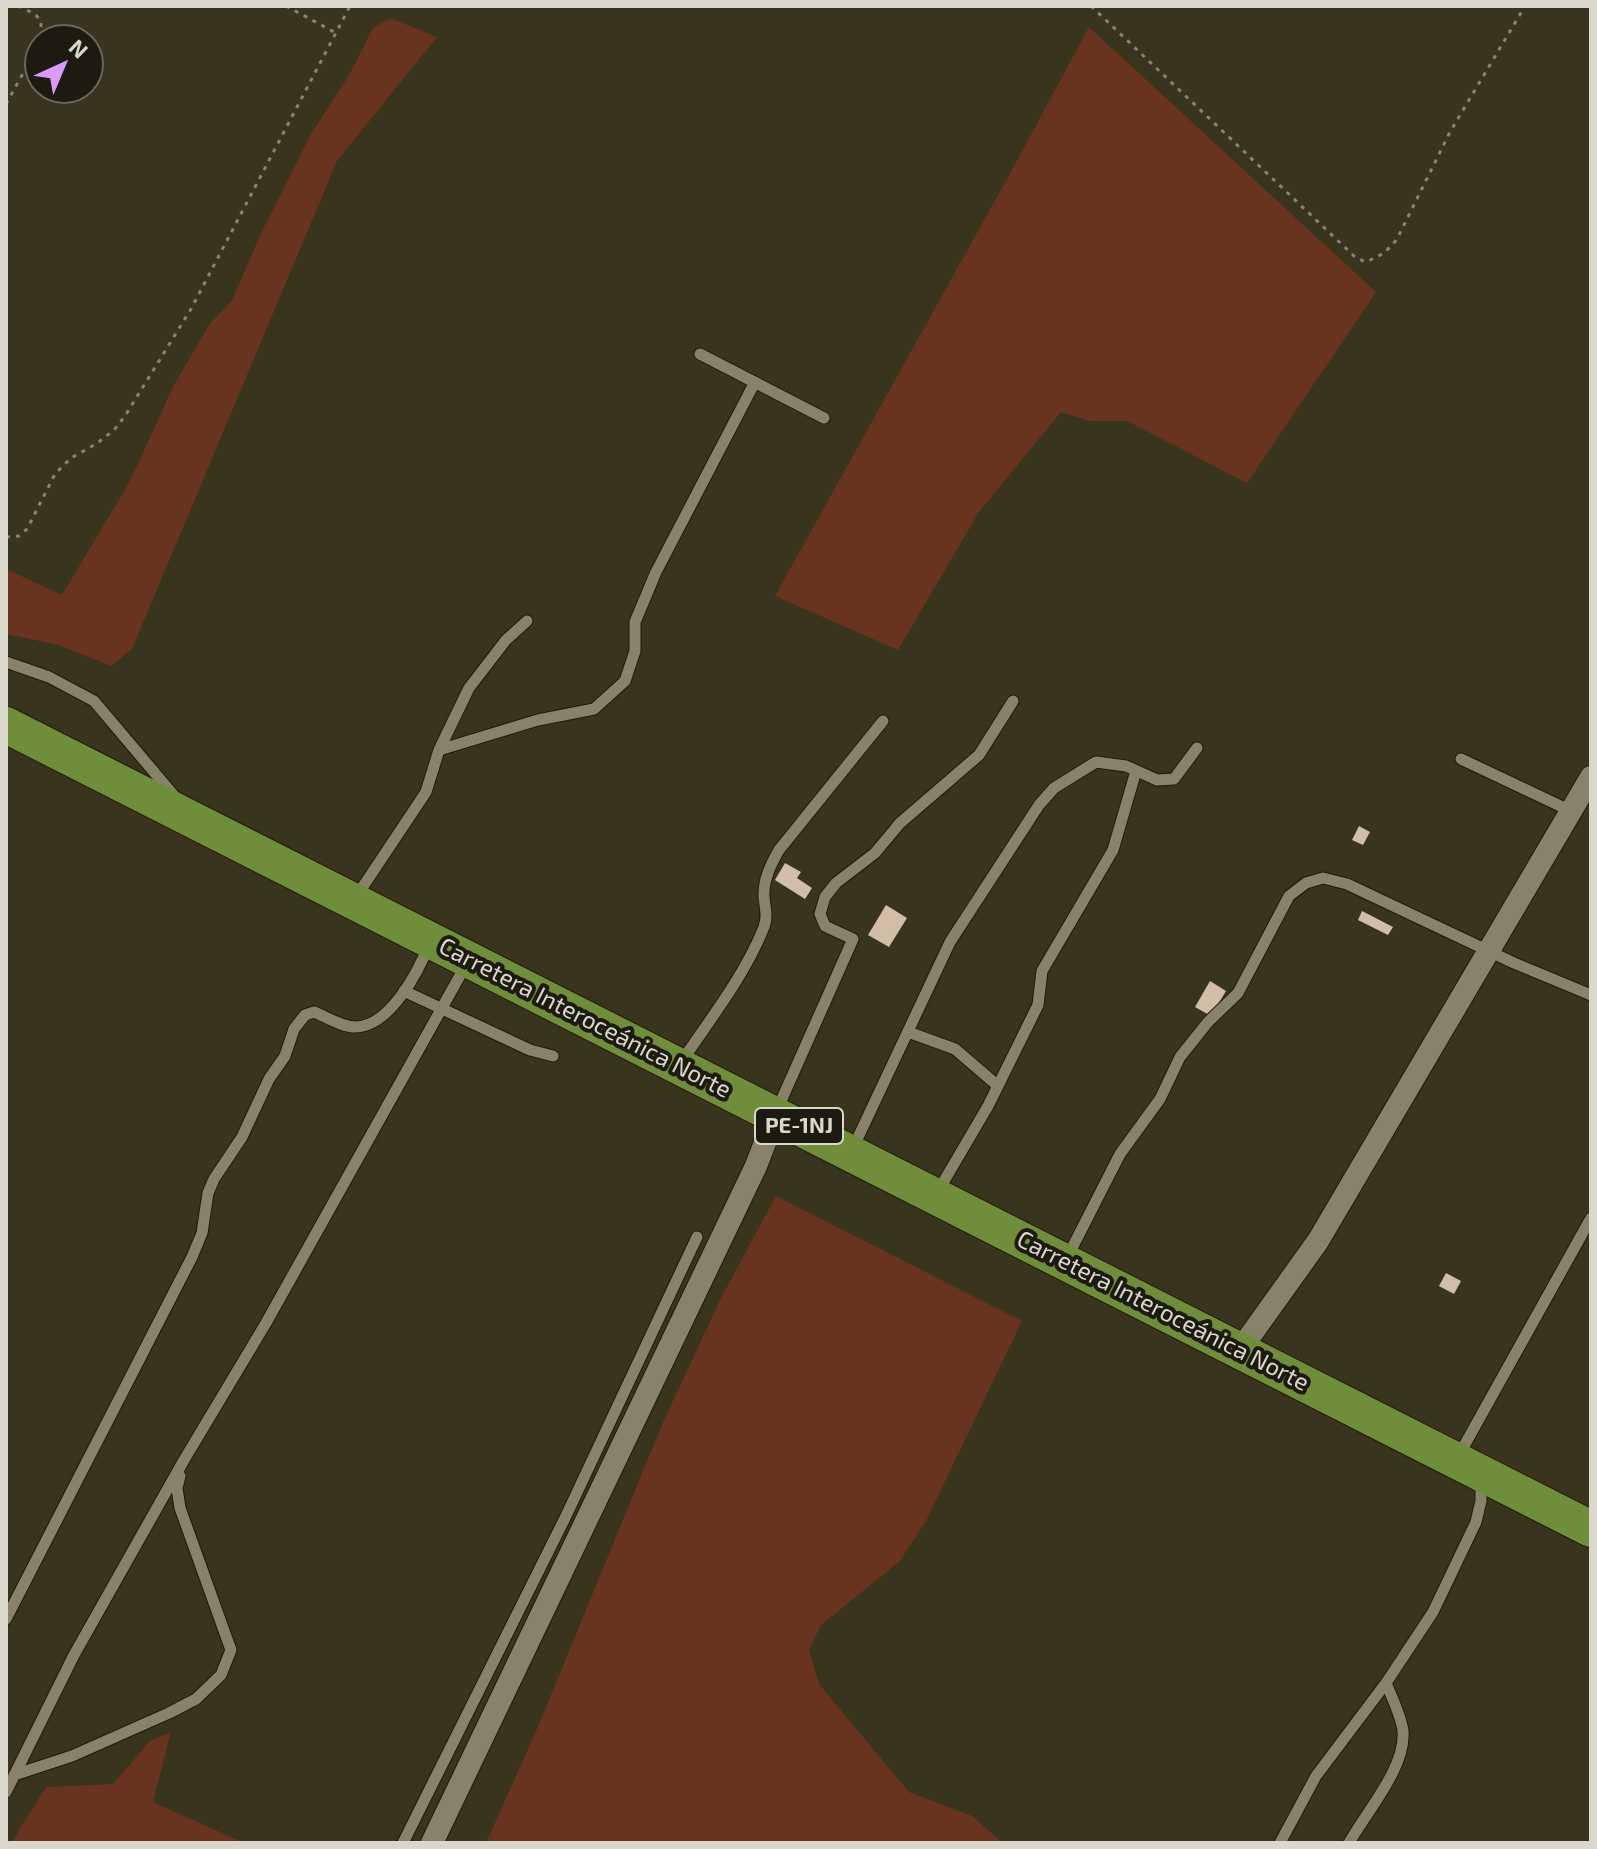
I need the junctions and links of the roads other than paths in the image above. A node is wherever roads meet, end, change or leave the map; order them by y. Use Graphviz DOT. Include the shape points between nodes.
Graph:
graph roads {
  1 [pos="700,354"];
  2 [pos="755,382"];
  3 [pos="824,418"];
  4 [pos="527,621"];
  5 [pos="6,662"];
  6 [pos="1013,701"];
  7 [pos="883,721"];
  8 [pos="6,725"];
  9 [pos="1197,748"];
  10 [pos="439,750"];
  11 [pos="1461,759"];
  12 [pos="1136,771"];
  13 [pos="1591,777"];
  14 [pos="1571,811"];
  15 [pos="192,819"];
  16 [pos="354,901"];
  17 [pos="430,939"];
  18 [pos="1489,950"];
  19 [pos="469,959"];
  20 [pos="404,991"];
  21 [pos="1591,995"];
  22 [pos="442,1008"];
  23 [pos="908,1032"];
  24 [pos="553,1056"];
  25 [pos="679,1065"];
  26 [pos="998,1086"];
  27 [pos="776,1114"];
  28 [pos="851,1152"];
  29 [pos="935,1195"];
  30 [pos="1591,1218"];
  31 [pos="697,1237"];
  32 [pos="1065,1261"];
  33 [pos="1240,1350"];
  34 [pos="184,1460"];
  35 [pos="1468,1467"];
  36 [pos="1591,1529"];
  37 [pos="6,1619"];
  38 [pos="1386,1683"];
  39 [pos="14,1775"];
  40 [pos="6,1792"];
  41 [pos="403,1843"];
  42 [pos="432,1843"];
  43 [pos="1280,1843"];
  44 [pos="1349,1843"];
  1 -- 2 [label="lane"];
  2 -- 3 [label="lane"];
  2 -- 10 [label="lane" via="656,572 635,622 635,651 625,681 594,709"];
  4 -- 10 [label="lane" via="469,688"];
  5 -- 15 [label="lane" via="94,701"];
  6 -- 27 [label="lane" via="979,755 825,897 820,914 825,926 853,939"];
  7 -- 25 [label="lane" via="779,850 769,867 763,930"];
  8 -- 15 [label="highway, Carretera Interoceánica Norte / PE-1NJ"];
  9 -- 12 [label="lane" via="1174,779 1157,780"];
  10 -- 16 [label="lane" via="426,792"];
  11 -- 14 [label="lane"];
  12 -- 23 [label="lane" via="1096,762 1054,788 1039,805 950,942"];
  12 -- 26 [label="lane" via="1113,850 1042,971 1038,1005"];
  13 -- 14 [label="street"];
  14 -- 18 [label="street"];
  15 -- 16 [label="highway, Carretera Interoceánica Norte / PE-1NJ"];
  16 -- 17 [label="highway, Carretera Interoceánica Norte / PE-1NJ"];
  17 -- 19 [label="highway, Carretera Interoceánica Norte / PE-1NJ"];
  17 -- 20 [label="lane"];
  18 -- 21 [label="lane"];
  18 -- 32 [label="lane" via="1347,884 1323,878 1306,883 1289,896 1238,993 1180,1057 1160,1099 1120,1154"];
  18 -- 33 [label="street" via="1318,1241"];
  19 -- 22 [label="lane"];
  19 -- 25 [label="highway, Carretera Interoceánica Norte / PE-1NJ"];
  20 -- 22 [label="lane"];
  20 -- 37 [label="lane" via="371,1023 343,1025 314,1012 294,1029 242,1137 214,1179 202,1233 170,1303"];
  22 -- 24 [label="lane"];
  22 -- 34 [label="lane"];
  23 -- 26 [label="lane" via="955,1049"];
  23 -- 28 [label="lane"];
  25 -- 27 [label="highway, Carretera Interoceánica Norte / PE-1NJ"];
  26 -- 29 [label="lane"];
  27 -- 28 [label="highway, Carretera Interoceánica Norte / PE-1NJ"];
  27 -- 42 [label="street" via="756,1166"];
  28 -- 29 [label="highway, Carretera Interoceánica Norte / PE-1NJ"];
  29 -- 32 [label="highway, Carretera Interoceánica Norte / PE-1NJ"];
  30 -- 35 [label="lane"];
  31 -- 41 [label="lane"];
  32 -- 33 [label="highway, Carretera Interoceánica Norte / PE-1NJ"];
  33 -- 35 [label="highway, Carretera Interoceánica Norte / PE-1NJ"];
  34 -- 39 [label="lane" via="74,1655"];
  34 -- 39 [label="lane" via="177,1488 180,1508 231,1650 221,1675 196,1699 169,1713"];
  35 -- 36 [label="highway, Carretera Interoceánica Norte / PE-1NJ"];
  35 -- 38 [label="lane" via="1481,1501 1476,1522 1433,1612"];
  38 -- 43 [label="lane" via="1316,1776"];
  38 -- 44 [label="lane" via="1403,1733 1398,1758"];
  39 -- 40 [label="lane"];
}
